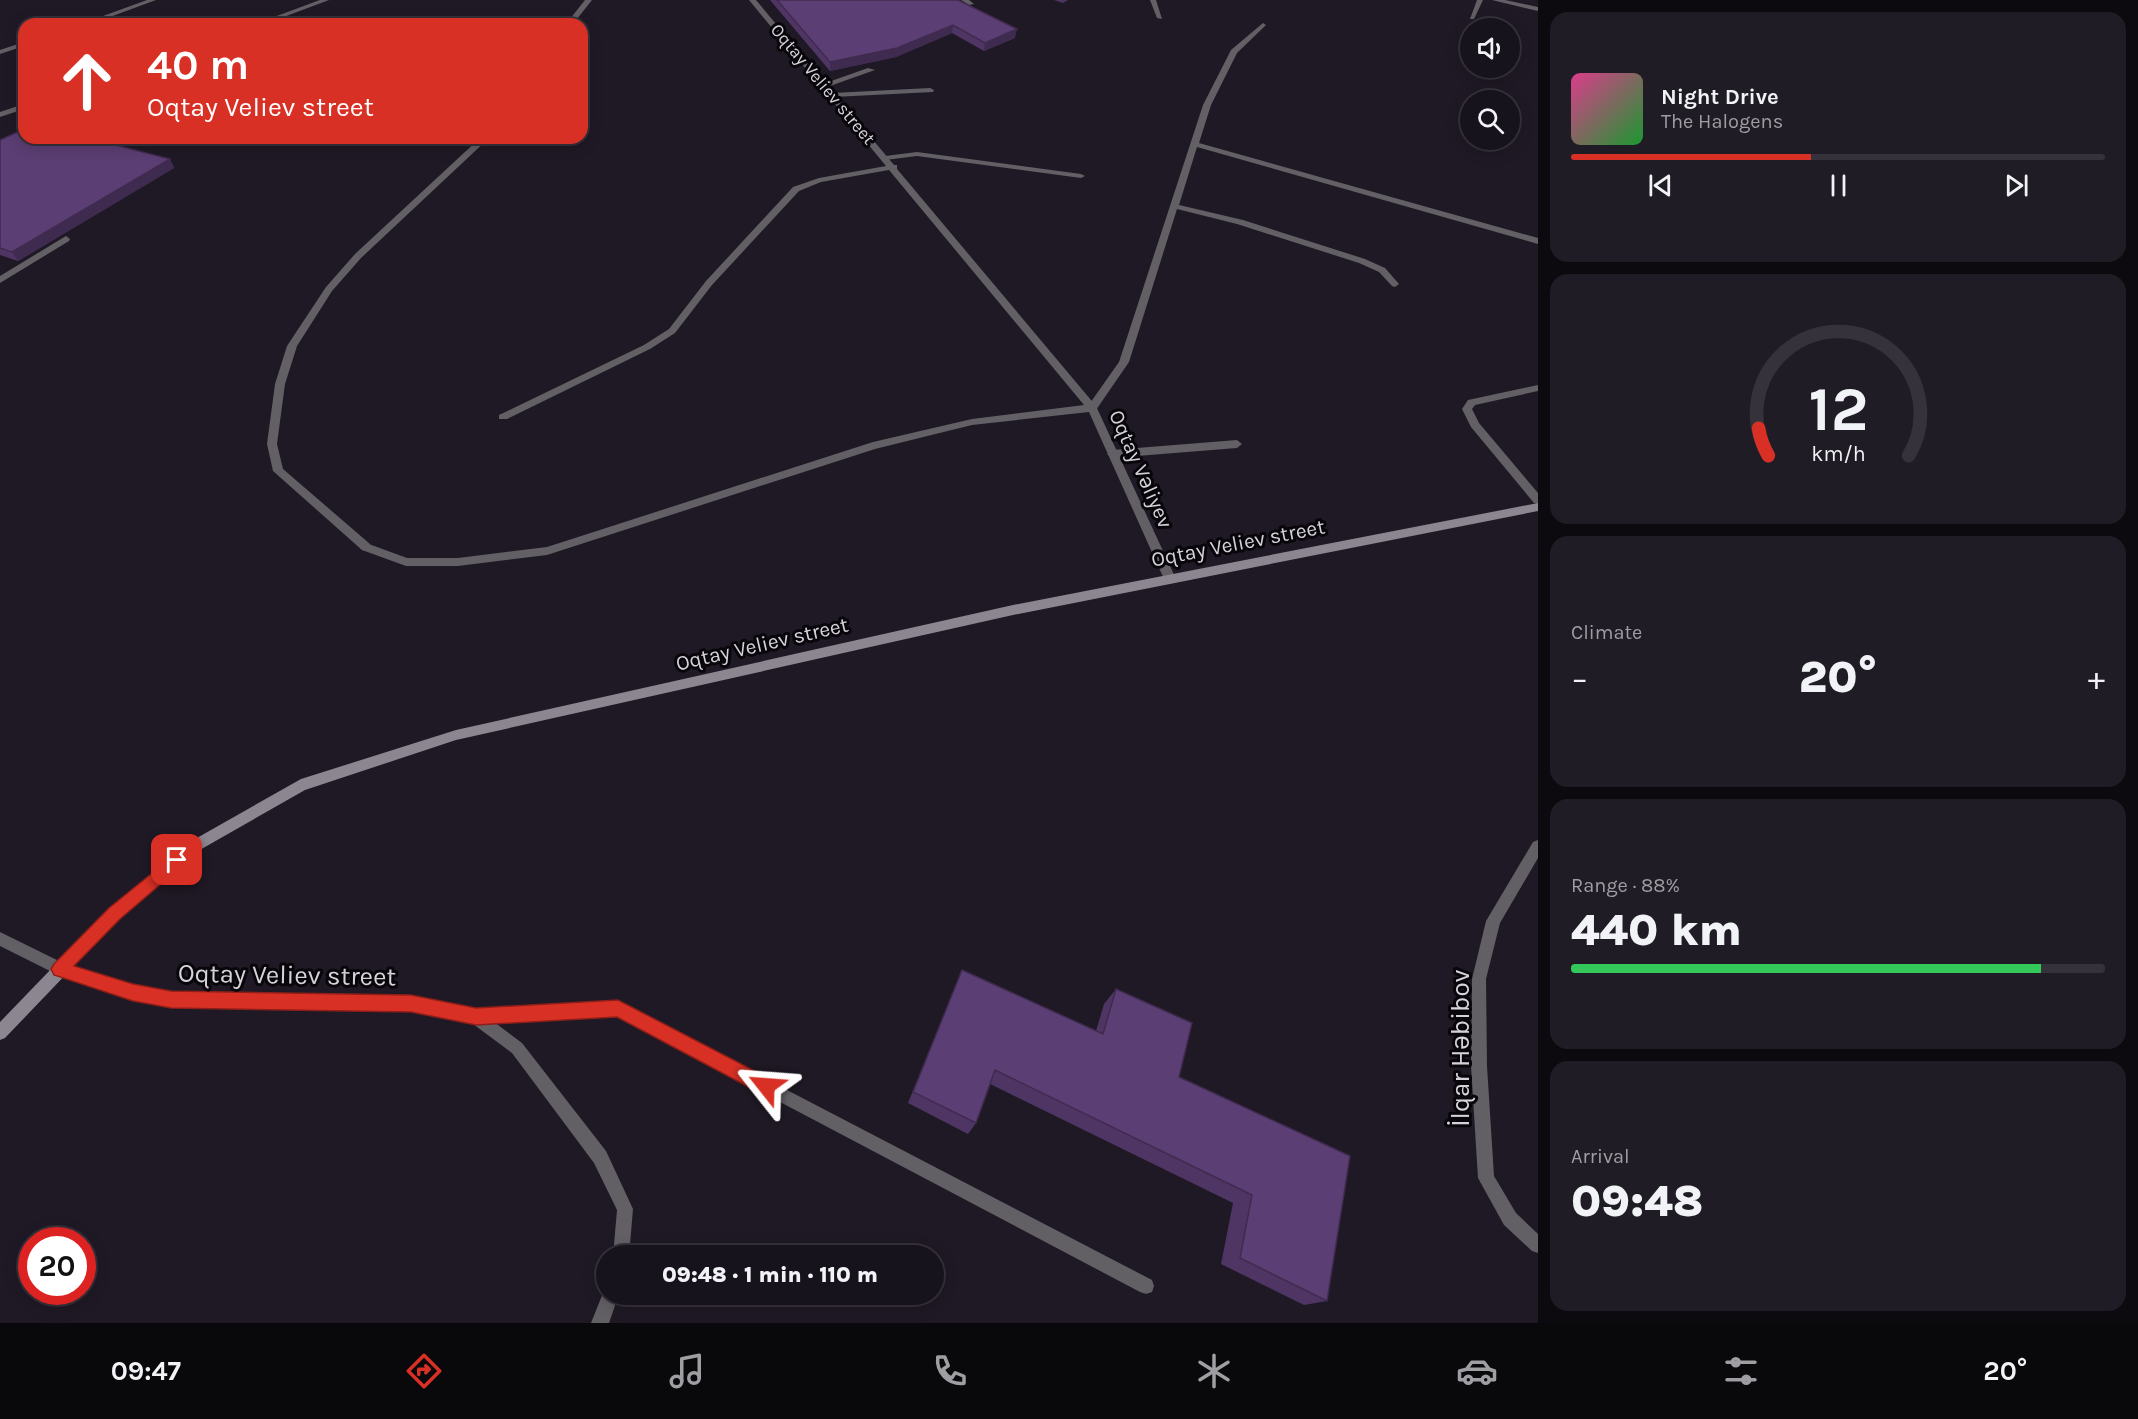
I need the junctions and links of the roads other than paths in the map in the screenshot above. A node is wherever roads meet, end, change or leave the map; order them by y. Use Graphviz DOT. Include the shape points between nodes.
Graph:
graph roads {
  1 [pos="153,0"];
  2 [pos="326,0"];
  3 [pos="589,0"];
  4 [pos="752,0"];
  5 [pos="1153,0"];
  6 [pos="1479,0"];
  7 [pos="1495,0"];
  8 [pos="1538,9"];
  9 [pos="97,18"];
  10 [pos="275,18"];
  11 [pos="574,18"];
  12 [pos="1160,18"];
  13 [pos="1472,18"];
  14 [pos="1263,25"];
  15 [pos="18,46"];
  16 [pos="0,52"];
  17 [pos="871,70"];
  18 [pos="824,85"];
  19 [pos="930,90"];
  20 [pos="832,95"];
  21 [pos="18,108"];
  22 [pos="0,115"];
  23 [pos="479,144"];
  24 [pos="1194,144"];
  25 [pos="885,158"];
  26 [pos="894,167"];
  27 [pos="1081,176"];
  28 [pos="1174,206"];
  29 [pos="66,239"];
  30 [pos="1538,241"];
  31 [pos="0,280"];
  32 [pos="1395,284"];
  33 [pos="1538,388"];
  34 [pos="1092,408"];
  35 [pos="503,417"];
  36 [pos="1237,444"];
  37 [pos="1112,454"];
  38 [pos="1538,500"];
  39 [pos="1538,507"];
  40 [pos="1170,579"];
  41 [pos="1538,846"];
  42 [pos="0,939"];
  43 [pos="60,969"];
  44 [pos="476,1017"];
  45 [pos="0,1033"];
  46 [pos="622,1245"];
  47 [pos="1538,1245"];
  48 [pos="1146,1286"];
  49 [pos="607,1305"];
  50 [pos="600,1323"];
  1 -- 9 [label="street"];
  2 -- 10 [label="street"];
  3 -- 11 [label="street"];
  4 -- 18 [label="street, Oqtay Veliev street"];
  5 -- 12 [label="street"];
  6 -- 13 [label="street"];
  7 -- 8 [label="street"];
  14 -- 24 [label="street" via="1224,67"];
  15 -- 16 [label="street"];
  17 -- 18 [label="street"];
  18 -- 20 [label="street, Oqtay Veliev street"];
  19 -- 20 [label="street"];
  20 -- 25 [label="street, Oqtay Veliev street"];
  21 -- 22 [label="street"];
  23 -- 34 [label="street" via="358,256 329,289 292,346 280,384 272,444 278,471 366,547 406,562 458,562 547,551 873,446 972,422"];
  24 -- 28 [label="street"];
  24 -- 30 [label="street"];
  25 -- 26 [label="street, Oqtay Veliev street"];
  25 -- 27 [label="street" via="917,154"];
  26 -- 34 [label="street, Oqtay Veliev street"];
  26 -- 35 [label="street, Oqtay Veliev street" via="819,180 796,189 709,283 672,331"];
  28 -- 32 [label="street" via="1240,222 1362,261 1382,270"];
  28 -- 34 [label="street" via="1124,362"];
  29 -- 31 [label="street"];
  33 -- 38 [label="street" via="1472,402 1467,409 1475,425"];
  34 -- 37 [label="street, Oqtay Vəliyev"];
  36 -- 37 [label="street"];
  37 -- 40 [label="street, Oqtay Vəliyev"];
  39 -- 40 [label="street, Oqtay Veliev street"];
  40 -- 43 [label="street, Oqtay Veliev street" via="456,735 301,784 193,847 114,914"];
  41 -- 47 [label="street, İlqar Həbibov" via="1493,921 1479,979 1479,1066 1486,1178 1510,1219"];
  42 -- 43 [label="street, Oqtay Veliev street"];
  43 -- 44 [label="street, Oqtay Veliev street" via="133,993 171,999 411,1004"];
  43 -- 45 [label="street, Oqtay Veliev street"];
  44 -- 46 [label="street, Oqtay Veliev street" via="517,1048 600,1157 625,1209"];
  44 -- 48 [label="street" via="618,1009"];
  49 -- 50 [label="street"];
}
